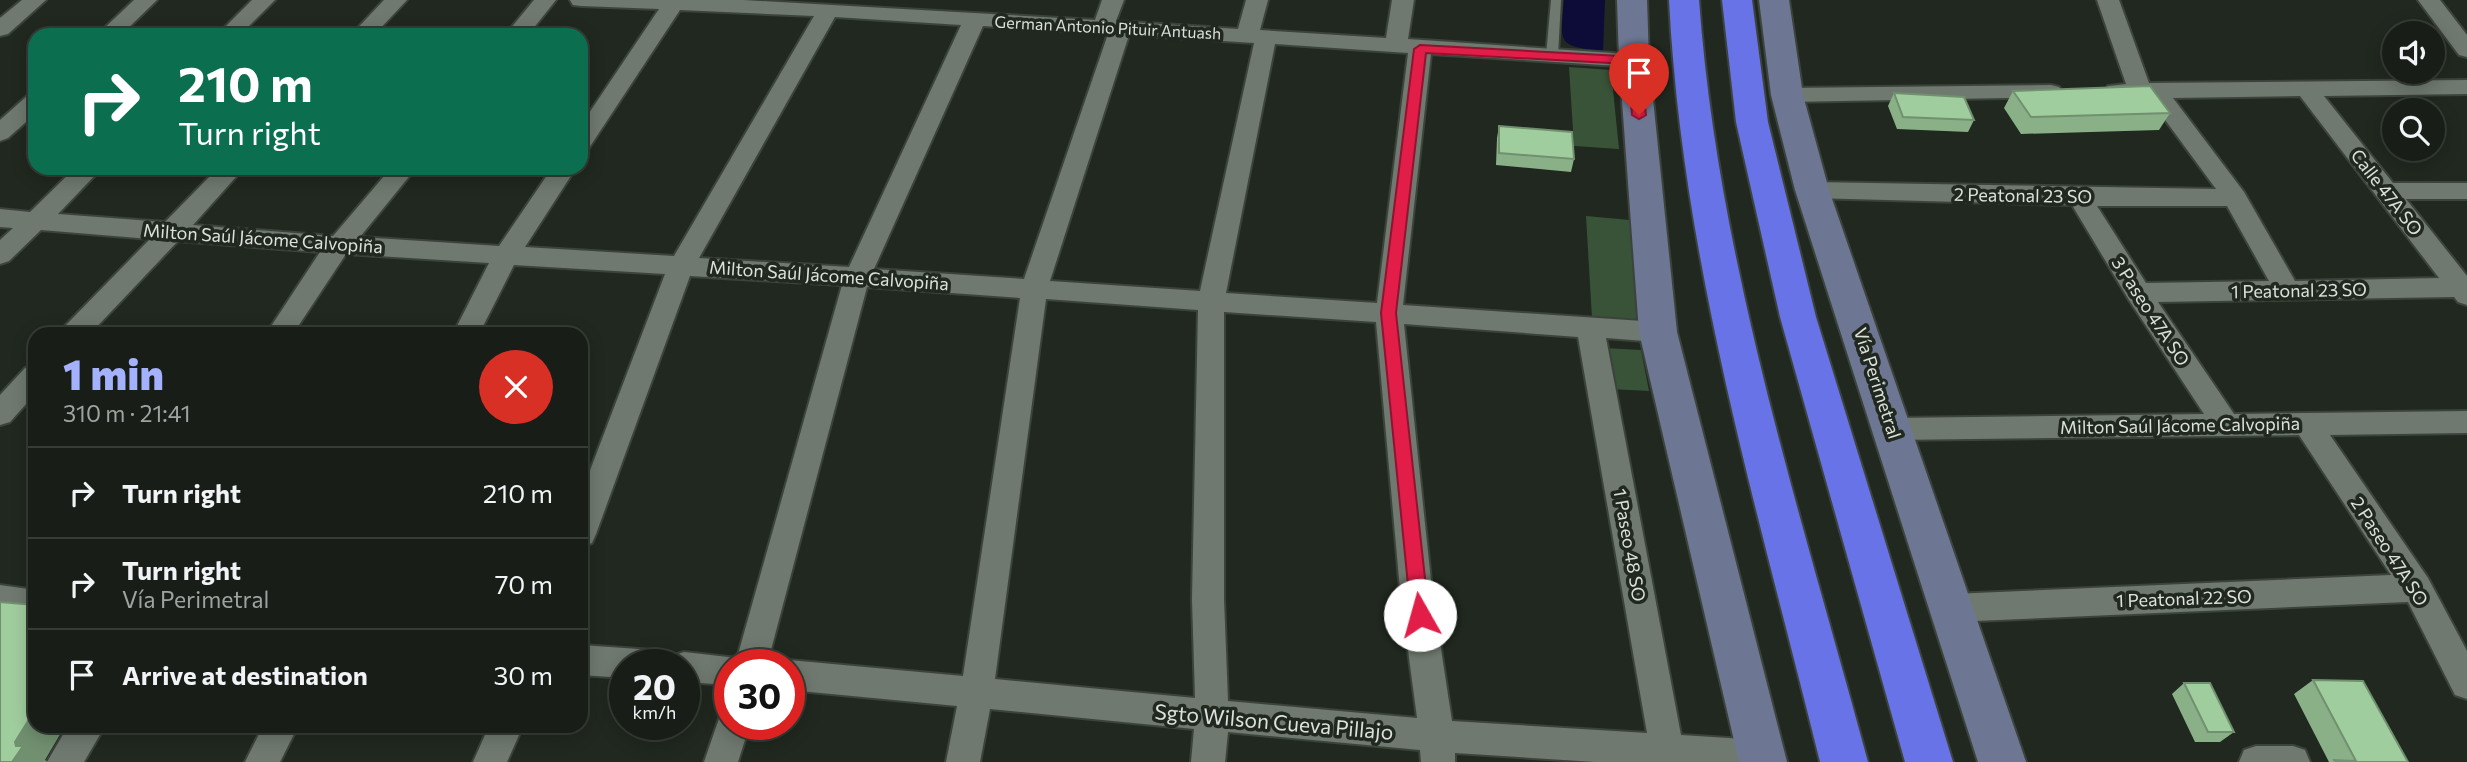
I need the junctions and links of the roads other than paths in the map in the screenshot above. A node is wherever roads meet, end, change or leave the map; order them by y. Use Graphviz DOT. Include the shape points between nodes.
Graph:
graph roads {
  1 [pos="35,0"];
  2 [pos="146,0"];
  3 [pos="264,0"];
  4 [pos="396,0"];
  5 [pos="545,0"];
  6 [pos="581,0"];
  7 [pos="1113,0"];
  8 [pos="1257,0"];
  9 [pos="1403,0"];
  10 [pos="1556,0"];
  11 [pos="1632,0"];
  12 [pos="1684,0"];
  13 [pos="1737,0"];
  14 [pos="1774,0"];
  15 [pos="2108,0"];
  16 [pos="2429,0"];
  17 [pos="675,2"];
  18 [pos="818,7"];
  19 [pos="965,12"];
  20 [pos="1112,27"];
  21 [pos="116,28"];
  22 [pos="235,28"];
  23 [pos="369,28"];
  24 [pos="522,28"];
  25 [pos="0,29"];
  26 [pos="1257,36"];
  27 [pos="1408,48"];
  28 [pos="2467,50"];
  29 [pos="1552,56"];
  30 [pos="1634,60"];
  31 [pos="2467,87"];
  32 [pos="2306,89"];
  33 [pos="2148,91"];
  34 [pos="2071,92"];
  35 [pos="2098,92"];
  36 [pos="1787,96"];
  37 [pos="28,107"];
  38 [pos="588,132"];
  39 [pos="0,133"];
  40 [pos="83,175"];
  41 [pos="225,175"];
  42 [pos="398,175"];
  43 [pos="559,175"];
  44 [pos="1812,190"];
  45 [pos="2385,191"];
  46 [pos="2467,191"];
  47 [pos="2079,197"];
  48 [pos="2235,198"];
  49 [pos="0,218"];
  50 [pos="36,221"];
  51 [pos="169,232"];
  52 [pos="339,245"];
  53 [pos="507,254"];
  54 [pos="0,255"];
  55 [pos="681,266"];
  56 [pos="858,277"];
  57 [pos="1034,289"];
  58 [pos="2288,291"];
  59 [pos="2464,291"];
  60 [pos="2138,292"];
  61 [pos="1211,301"];
  62 [pos="1389,313"];
  63 [pos="81,327"];
  64 [pos="284,327"];
  65 [pos="470,327"];
  66 [pos="1590,328"];
  67 [pos="1658,332"];
  68 [pos="28,384"];
  69 [pos="0,414"];
  70 [pos="2467,422"];
  71 [pos="2306,423"];
  72 [pos="2226,424"];
  73 [pos="1893,429"];
  74 [pos="588,515"];
  75 [pos="2417,588"];
  76 [pos="1,601"];
  77 [pos="28,603"];
  78 [pos="1952,608"];
  79 [pos="755,649"];
  80 [pos="588,660"];
  81 [pos="609,662"];
  82 [pos="805,676"];
  83 [pos="2467,684"];
  84 [pos="977,691"];
  85 [pos="1212,716"];
  86 [pos="83,733"];
  87 [pos="277,733"];
  88 [pos="503,733"];
  89 [pos="728,740"];
  90 [pos="1438,749"];
  91 [pos="1669,756"];
  92 [pos="1762,760"];
  93 [pos="64,762"];
  94 [pos="262,762"];
  95 [pos="490,762"];
  96 [pos="721,762"];
  97 [pos="963,762"];
  98 [pos="1208,762"];
  99 [pos="1844,762"];
  100 [pos="1929,762"];
  101 [pos="2002,762"];
  102 [pos="2256,762"];
  103 [pos="2283,762"];
  104 [pos="2293,762"];
  1 -- 25 [label="street"];
  2 -- 21 [label="street"];
  3 -- 22 [label="street"];
  4 -- 23 [label="street"];
  5 -- 24 [label="street"];
  6 -- 17 [label="street, German Antonio Pituir Antuash"];
  7 -- 20 [label="street"];
  8 -- 26 [label="street"];
  9 -- 27 [label="street"];
  10 -- 29 [label="lane"];
  11 -- 30 [label="street"];
  12 -- 99 [label="highway" via="1686,67 1701,170 1732,329"];
  13 -- 100 [label="highway" via="1752,122 1798,317"];
  14 -- 36 [label="street, Vía Perimetral"];
  15 -- 33 [label="street"];
  16 -- 28 [label="street"];
  17 -- 18 [label="street, German Antonio Pituir Antuash"];
  17 -- 38 [label="street"];
  18 -- 19 [label="street, German Antonio Pituir Antuash"];
  18 -- 55 [label="street"];
  19 -- 20 [label="street, German Antonio Pituir Antuash"];
  19 -- 56 [label="street"];
  20 -- 26 [label="street, German Antonio Pituir Antuash"];
  20 -- 57 [label="street"];
  26 -- 27 [label="street, German Antonio Pituir Antuash"];
  26 -- 61 [label="street"];
  27 -- 29 [label="street, German Antonio Pituir Antuash"];
  27 -- 62 [label="street"];
  29 -- 30 [label="street, German Antonio Pituir Antuash"];
  30 -- 67 [label="street"];
  31 -- 32 [label="street"];
  32 -- 33 [label="street"];
  32 -- 45 [label="street, Calle 47A SO"];
  33 -- 35 [label="street"];
  33 -- 48 [label="street"];
  34 -- 36 [label="street"];
  36 -- 44 [label="street, Vía Perimetral"];
  37 -- 39 [label="street"];
  40 -- 50 [label="street"];
  41 -- 51 [label="street"];
  42 -- 52 [label="street"];
  43 -- 53 [label="street"];
  44 -- 47 [label="street, 2 Peatonal 23 SO"];
  44 -- 73 [label="street, Vía Perimetral"];
  45 -- 46 [label="street"];
  45 -- 59 [label="street, Calle 47A SO"];
  47 -- 48 [label="street, 2 Peatonal 23 SO"];
  47 -- 60 [label="street, 3 Paseo 47A SO"];
  48 -- 58 [label="street"];
  49 -- 50 [label="street, Milton Saúl Jácome Calvopiña"];
  50 -- 51 [label="street, Milton Saúl Jácome Calvopiña"];
  50 -- 54 [label="street"];
  51 -- 52 [label="street, Milton Saúl Jácome Calvopiña"];
  51 -- 63 [label="street"];
  52 -- 53 [label="street, Milton Saúl Jácome Calvopiña"];
  52 -- 64 [label="street"];
  53 -- 55 [label="street, Milton Saúl Jácome Calvopiña"];
  53 -- 65 [label="street"];
  55 -- 56 [label="street, Milton Saúl Jácome Calvopiña"];
  55 -- 74 [label="street"];
  56 -- 57 [label="street, Milton Saúl Jácome Calvopiña"];
  56 -- 79 [label="street"];
  57 -- 61 [label="street, Milton Saúl Jácome Calvopiña"];
  57 -- 84 [label="street"];
  58 -- 59 [label="street, 1 Peatonal 23 SO"];
  58 -- 60 [label="street, 1 Peatonal 23 SO"];
  60 -- 72 [label="street, 3 Paseo 47A SO"];
  61 -- 62 [label="street, Milton Saúl Jácome Calvopiña"];
  61 -- 85 [label="street" via="1208,600"];
  62 -- 66 [label="street, Milton Saúl Jácome Calvopiña"];
  62 -- 90 [label="street" via="1416,590"];
  66 -- 67 [label="street, Milton Saúl Jácome Calvopiña"];
  66 -- 91 [label="street, 1 Paseo 48 SO"];
  67 -- 92 [label="street"];
  68 -- 69 [label="street"];
  70 -- 71 [label="street, Milton Saúl Jácome Calvopiña"];
  71 -- 72 [label="street, Milton Saúl Jácome Calvopiña"];
  71 -- 75 [label="street, 2 Paseo 47A SO"];
  72 -- 73 [label="street, Milton Saúl Jácome Calvopiña"];
  73 -- 78 [label="street, Vía Perimetral"];
  75 -- 78 [label="street, 1 Peatonal 22 SO"];
  75 -- 83 [label="street, 2 Paseo 47A SO"];
  76 -- 77 [label="street"];
  78 -- 101 [label="street, Vía Perimetral"];
  80 -- 81 [label="street"];
  82 -- 84 [label="street, Sgto Wilson Cueva Pillajo"];
  84 -- 85 [label="street, Sgto Wilson Cueva Pillajo"];
  84 -- 97 [label="street"];
  85 -- 90 [label="street, Sgto Wilson Cueva Pillajo"];
  85 -- 98 [label="street"];
  86 -- 93 [label="street"];
  87 -- 94 [label="street"];
  88 -- 95 [label="street"];
  89 -- 96 [label="street"];
  90 -- 91 [label="street, Sgto Wilson Cueva Pillajo"];
  91 -- 92 [label="street, Sgto Wilson Cueva Pillajo"];
  102 -- 103 [label="street"];
  103 -- 104 [label="street"];
}
